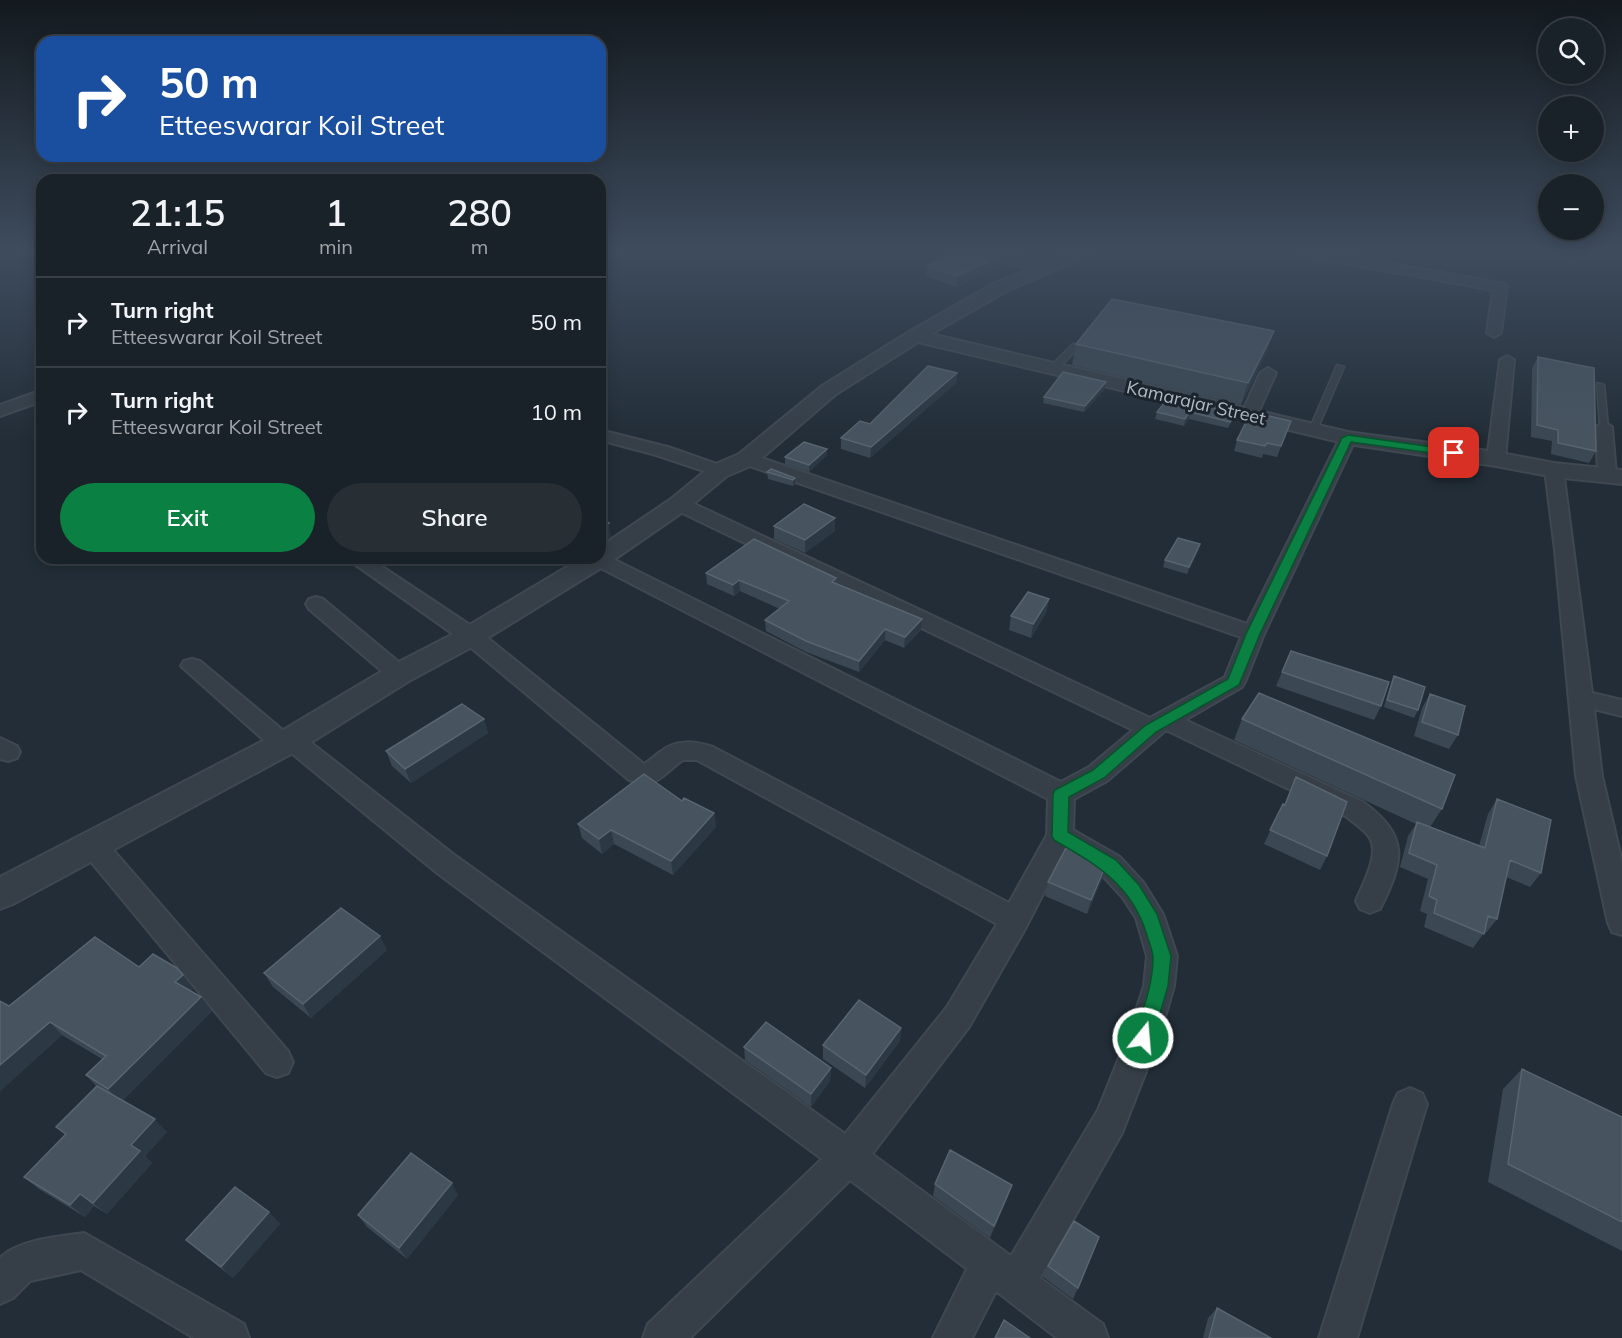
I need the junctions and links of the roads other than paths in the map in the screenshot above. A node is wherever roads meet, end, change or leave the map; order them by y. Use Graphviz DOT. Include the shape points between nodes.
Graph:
graph roads {
  1 [pos="951,315"];
  2 [pos="1496,315"];
  3 [pos="1494,333"];
  4 [pos="915,336"];
  5 [pos="1076,346"];
  6 [pos="1507,360"];
  7 [pos="1340,367"];
  8 [pos="1053,369"];
  9 [pos="1268,373"];
  10 [pos="1600,385"];
  11 [pos="36,397"];
  12 [pos="0,411"];
  13 [pos="1249,415"];
  14 [pos="1604,427"];
  15 [pos="1313,430"];
  16 [pos="606,437"];
  17 [pos="1348,438"];
  18 [pos="747,459"];
  19 [pos="1496,459"];
  20 [pos="1554,470"];
  21 [pos="719,471"];
  22 [pos="1614,476"];
  23 [pos="679,504"];
  24 [pos="606,553"];
  25 [pos="606,562"];
  26 [pos="365,564"];
  27 [pos="589,564"];
  28 [pos="315,604"];
  29 [pos="1253,634"];
  30 [pos="471,636"];
  31 [pos="192,666"];
  32 [pos="399,674"];
  33 [pos="1580,698"];
  34 [pos="1622,708"];
  35 [pos="1158,724"];
  36 [pos="288,742"];
  37 [pos="1061,794"];
  38 [pos="1060,836"];
  39 [pos="92,844"];
  40 [pos="0,894"];
  41 [pos="1370,901"];
  42 [pos="1015,920"];
  43 [pos="1622,923"];
  44 [pos="277,1062"];
  45 [pos="1410,1104"];
  46 [pos="848,1157"];
  47 [pos="1003,1273"];
  48 [pos="0,1284"];
  49 [pos="230,1338"];
  50 [pos="662,1338"];
  51 [pos="952,1338"];
  52 [pos="1089,1338"];
  53 [pos="1338,1338"];
  1 -- 4 [label="street"];
  2 -- 3 [label="street"];
  4 -- 8 [label="street, Kamarajar Street"];
  4 -- 18 [label="street" via="829,390"];
  5 -- 8 [label="lane"];
  6 -- 19 [label="street"];
  7 -- 15 [label="lane"];
  8 -- 13 [label="street, Kamarajar Street"];
  9 -- 13 [label="street"];
  10 -- 14 [label="lane"];
  11 -- 12 [label="street"];
  13 -- 15 [label="street, Kamarajar Street"];
  14 -- 22 [label="street"];
  15 -- 17 [label="street, Kamarajar Street"];
  16 -- 21 [label="street"];
  17 -- 19 [label="street, Kamarajar Street"];
  17 -- 29 [label="street"];
  18 -- 21 [label="street"];
  18 -- 29 [label="street"];
  19 -- 20 [label="street, Kamarajar Street"];
  20 -- 22 [label="street, Kamarajar Street"];
  20 -- 33 [label="street"];
  21 -- 23 [label="street"];
  23 -- 24 [label="street"];
  23 -- 35 [label="street"];
  25 -- 37 [label="street"];
  26 -- 30 [label="street"];
  27 -- 30 [label="street"];
  28 -- 32 [label="street"];
  29 -- 35 [label="street" via="1234,682"];
  30 -- 32 [label="street"];
  30 -- 42 [label="street" via="638,773 651,774 679,750 690,748 704,753"];
  31 -- 36 [label="street"];
  32 -- 36 [label="street"];
  33 -- 34 [label="street"];
  33 -- 43 [label="street" via="1589,776"];
  35 -- 37 [label="street" via="1098,774"];
  35 -- 41 [label="street" via="1354,809 1374,822 1385,839 1386,856"];
  36 -- 39 [label="street"];
  36 -- 46 [label="street" via="447,865"];
  37 -- 38 [label="street"];
  38 -- 42 [label="street"];
  38 -- 47 [label="street" via="1110,865 1149,914 1162,956 1159,986 1110,1121"];
  39 -- 40 [label="street"];
  39 -- 44 [label="street"];
  42 -- 46 [label="street" via="958,1017"];
  45 -- 53 [label="street"];
  46 -- 47 [label="street"];
  46 -- 50 [label="street"];
  47 -- 51 [label="street"];
  47 -- 52 [label="street"];
  48 -- 49 [label="street" via="19,1266 84,1251"];
}
